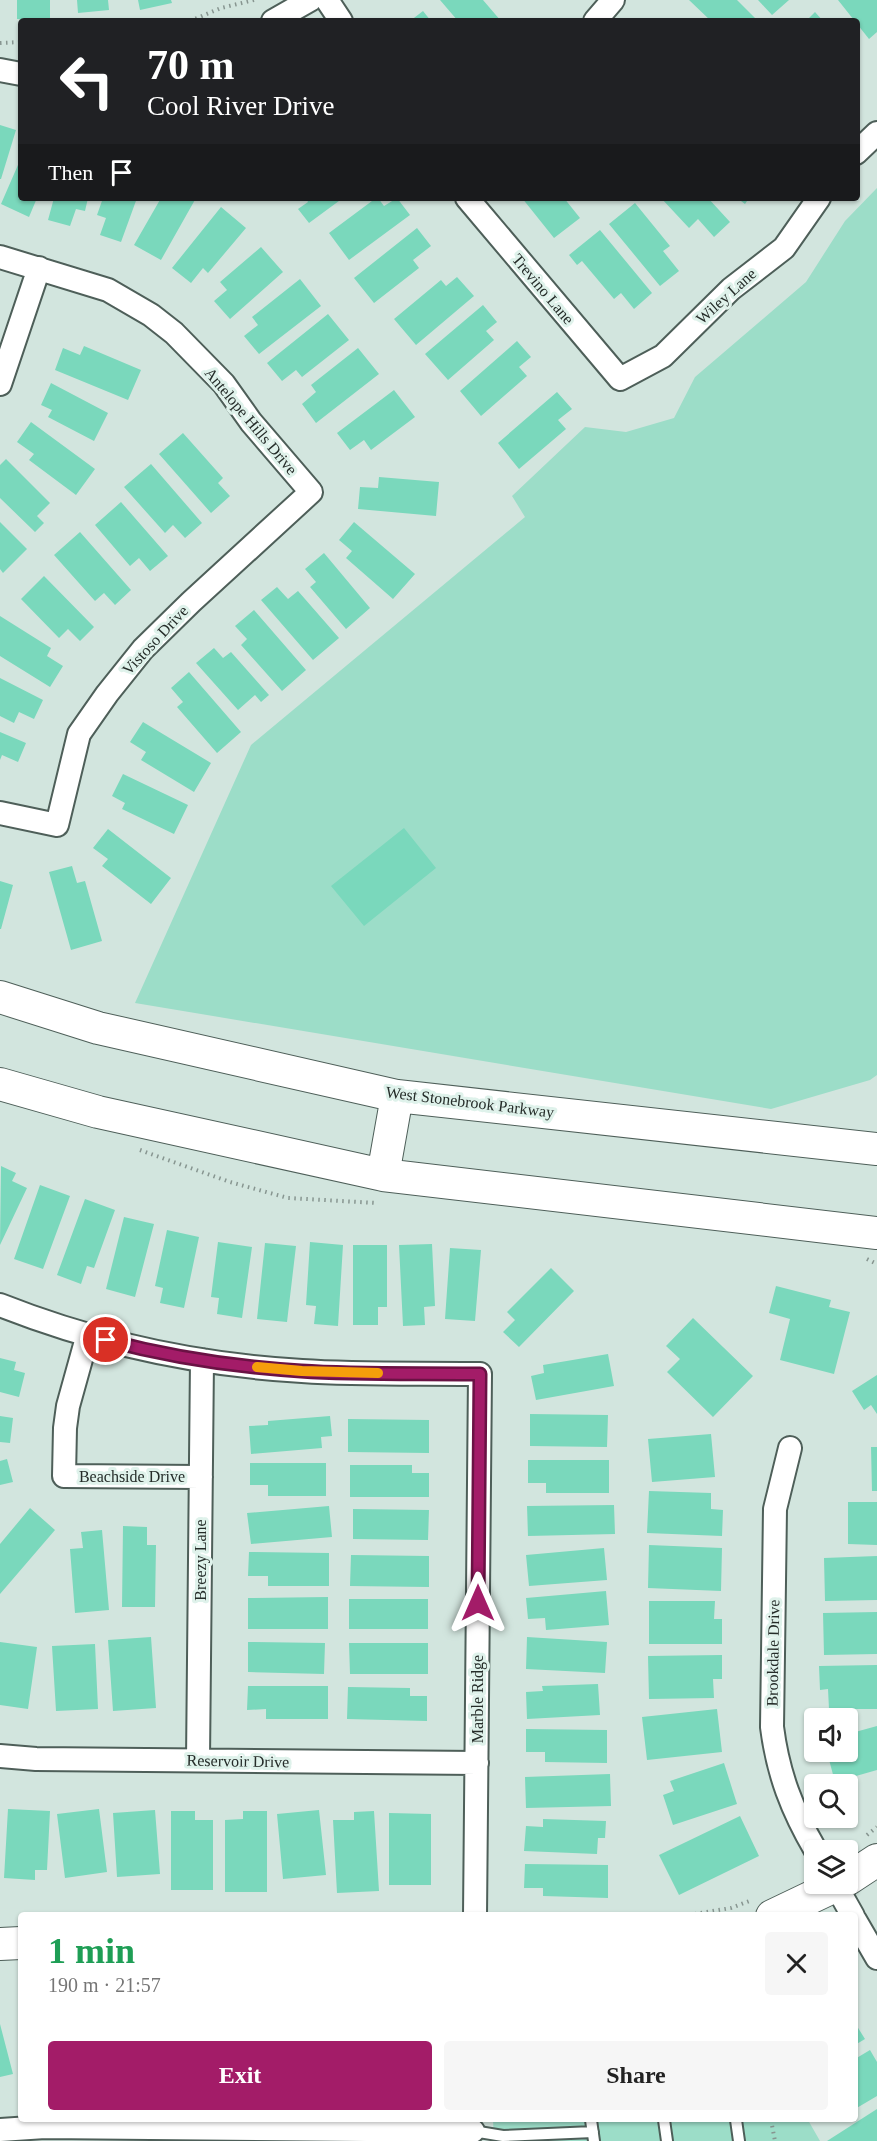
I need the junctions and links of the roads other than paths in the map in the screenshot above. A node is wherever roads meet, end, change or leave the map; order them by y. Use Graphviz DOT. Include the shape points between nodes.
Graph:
graph roads {
  1 [pos="310,0"];
  2 [pos="327,0"];
  3 [pos="613,0"];
  4 [pos="278,18"];
  5 [pos="339,18"];
  6 [pos="598,18"];
  7 [pos="0,70"];
  8 [pos="18,73"];
  9 [pos="877,133"];
  10 [pos="860,149"];
  11 [pos="471,201"];
  12 [pos="817,201"];
  13 [pos="0,257"];
  14 [pos="39,267"];
  15 [pos="620,379"];
  16 [pos="0,384"];
  17 [pos="311,492"];
  18 [pos="0,813"];
  19 [pos="0,997"];
  20 [pos="0,1084"];
  21 [pos="397,1096"];
  22 [pos="877,1149"];
  23 [pos="383,1174"];
  24 [pos="877,1233"];
  25 [pos="0,1305"];
  26 [pos="88,1334"];
  27 [pos="202,1360"];
  28 [pos="790,1448"];
  29 [pos="201,1477"];
  30 [pos="0,1756"];
  31 [pos="198,1760"];
  32 [pos="477,1763"];
  33 [pos="810,1840"];
  34 [pos="877,1860"];
  35 [pos="858,1872"];
  36 [pos="804,1894"];
  37 [pos="844,1894"];
  38 [pos="766,1906"];
  39 [pos="476,1912"];
  40 [pos="851,1912"];
  41 [pos="858,1925"];
  42 [pos="18,1943"];
  43 [pos="0,1944"];
  44 [pos="877,1958"];
  45 [pos="664,2122"];
  46 [pos="736,2122"];
  47 [pos="0,2130"];
  48 [pos="473,2130"];
  49 [pos="593,2136"];
  50 [pos="667,2141"];
  51 [pos="739,2141"];
  1 -- 4 [label="street"];
  2 -- 5 [label="street"];
  3 -- 6 [label="street"];
  7 -- 8 [label="street"];
  9 -- 10 [label="street"];
  11 -- 15 [label="street, Trevino Lane"];
  12 -- 15 [label="street, Wiley Lane" via="784,248 731,289 663,356"];
  13 -- 14 [label="street, Antelope Hills Drive"];
  14 -- 16 [label="street"];
  14 -- 17 [label="street, Antelope Hills Drive" via="108,290 174,333 224,384 251,423"];
  17 -- 18 [label="street, Vistoso Drive" via="143,649 106,694 79,734 57,825"];
  19 -- 21 [label="street, West Stonebrook Parkway" via="98,1029"];
  20 -- 23 [label="street" via="98,1112"];
  21 -- 22 [label="street, West Stonebrook Parkway"];
  21 -- 23 [label="street"];
  23 -- 24 [label="street"];
  25 -- 26 [label="street"];
  26 -- 27 [label="street"];
  26 -- 29 [label="street, Beachside Drive" via="68,1406 64,1476"];
  27 -- 29 [label="street, Breezy Lane"];
  27 -- 32 [label="street, Marble Ridge" via="302,1371 480,1374"];
  28 -- 33 [label="street, Brookdale Drive" via="776,1509 772,1727 786,1791"];
  29 -- 31 [label="street, Breezy Lane"];
  30 -- 31 [label="street, Reservoir Drive"];
  31 -- 32 [label="street, Reservoir Drive"];
  32 -- 39 [label="street, Marble Ridge"];
  34 -- 35 [label="street"];
  36 -- 38 [label="street"];
  37 -- 40 [label="street"];
  41 -- 44 [label="street"];
  42 -- 43 [label="street"];
  45 -- 50 [label="lane"];
  46 -- 51 [label="lane"];
  47 -- 48 [label="street"];
  48 -- 49 [label="lane" via="503,2136"];
}
